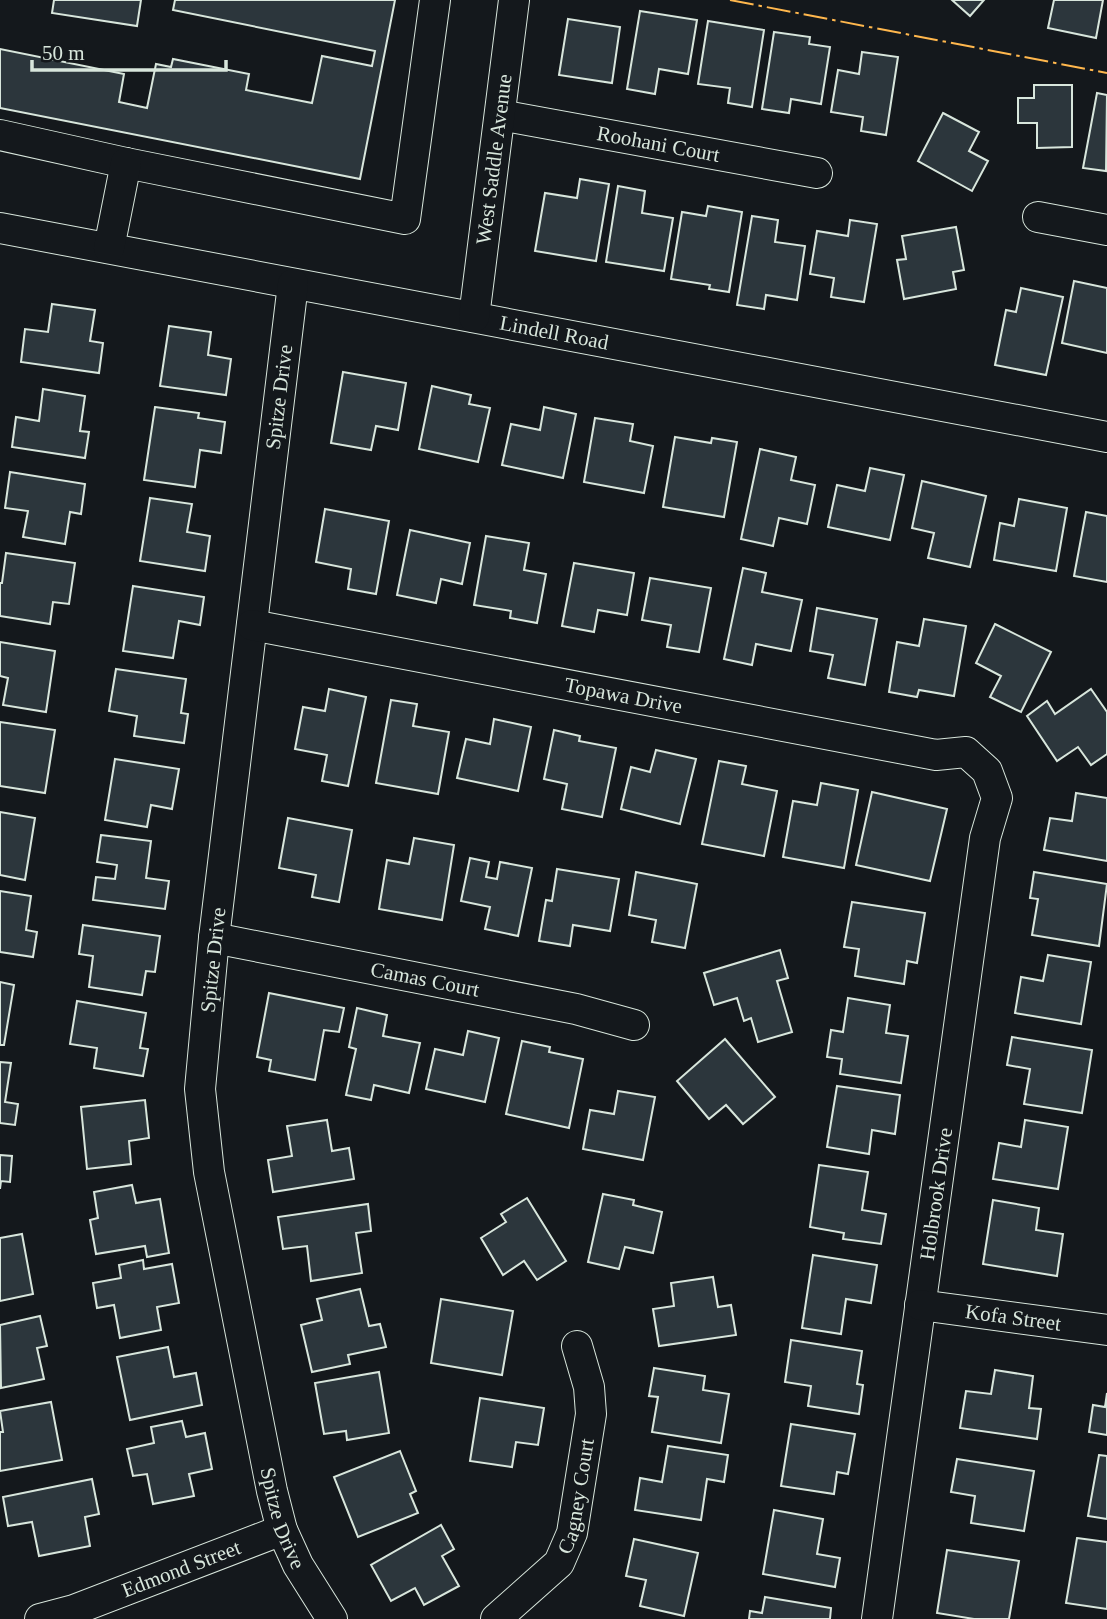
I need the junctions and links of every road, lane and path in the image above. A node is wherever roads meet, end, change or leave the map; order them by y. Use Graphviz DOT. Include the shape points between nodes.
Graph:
graph roads {
  1 [pos="435,0"];
  2 [pos="514,0"];
  3 [pos="500,115"];
  4 [pos="0,135"];
  5 [pos="126,163"];
  6 [pos="817,173"];
  7 [pos="1038,217"];
  8 [pos="0,228"];
  9 [pos="1107,230"];
  10 [pos="109,248"];
  11 [pos="293,284"];
  12 [pos="474,317"];
  13 [pos="1107,437"];
  14 [pos="252,625"];
  15 [pos="987,771"];
  16 [pos="214,938"];
  17 [pos="634,1026"];
  18 [pos="920,1305"];
  19 [pos="1107,1330"];
  20 [pos="577,1346"];
  21 [pos="282,1530"];
  22 [pos="40,1619"];
  23 [pos="332,1619"];
  24 [pos="496,1619"];
  25 [pos="877,1619"];
  1 -- 5 [label="street" via="405,219"];
  2 -- 3 [label="street, West Saddle Avenue"];
  3 -- 6 [label="street, Roohani Court"];
  3 -- 12 [label="street, West Saddle Avenue"];
  4 -- 5 [label="street"];
  5 -- 10 [label="street"];
  7 -- 9 [label="street"];
  8 -- 10 [label="street, Lindell Road"];
  10 -- 11 [label="street, Lindell Road"];
  11 -- 12 [label="street, Lindell Road"];
  11 -- 14 [label="street, Spitze Drive"];
  12 -- 13 [label="street, Lindell Road"];
  14 -- 15 [label="street, Topawa Drive" via="936,755 966,752"];
  14 -- 16 [label="street, Spitze Drive"];
  15 -- 18 [label="street, Holbrook Drive" via="997,799 985,838"];
  16 -- 17 [label="street, Camas Court" via="576,1009"];
  16 -- 21 [label="street, Spitze Drive" via="200,1089 209,1172"];
  18 -- 19 [label="street, Kofa Street"];
  18 -- 25 [label="street, Holbrook Drive"];
  20 -- 24 [label="street, Cagney Court" via="591,1414 572,1533 559,1563"];
  21 -- 22 [label="street, Edmond Street"];
  21 -- 23 [label="street, Spitze Drive"];
}
